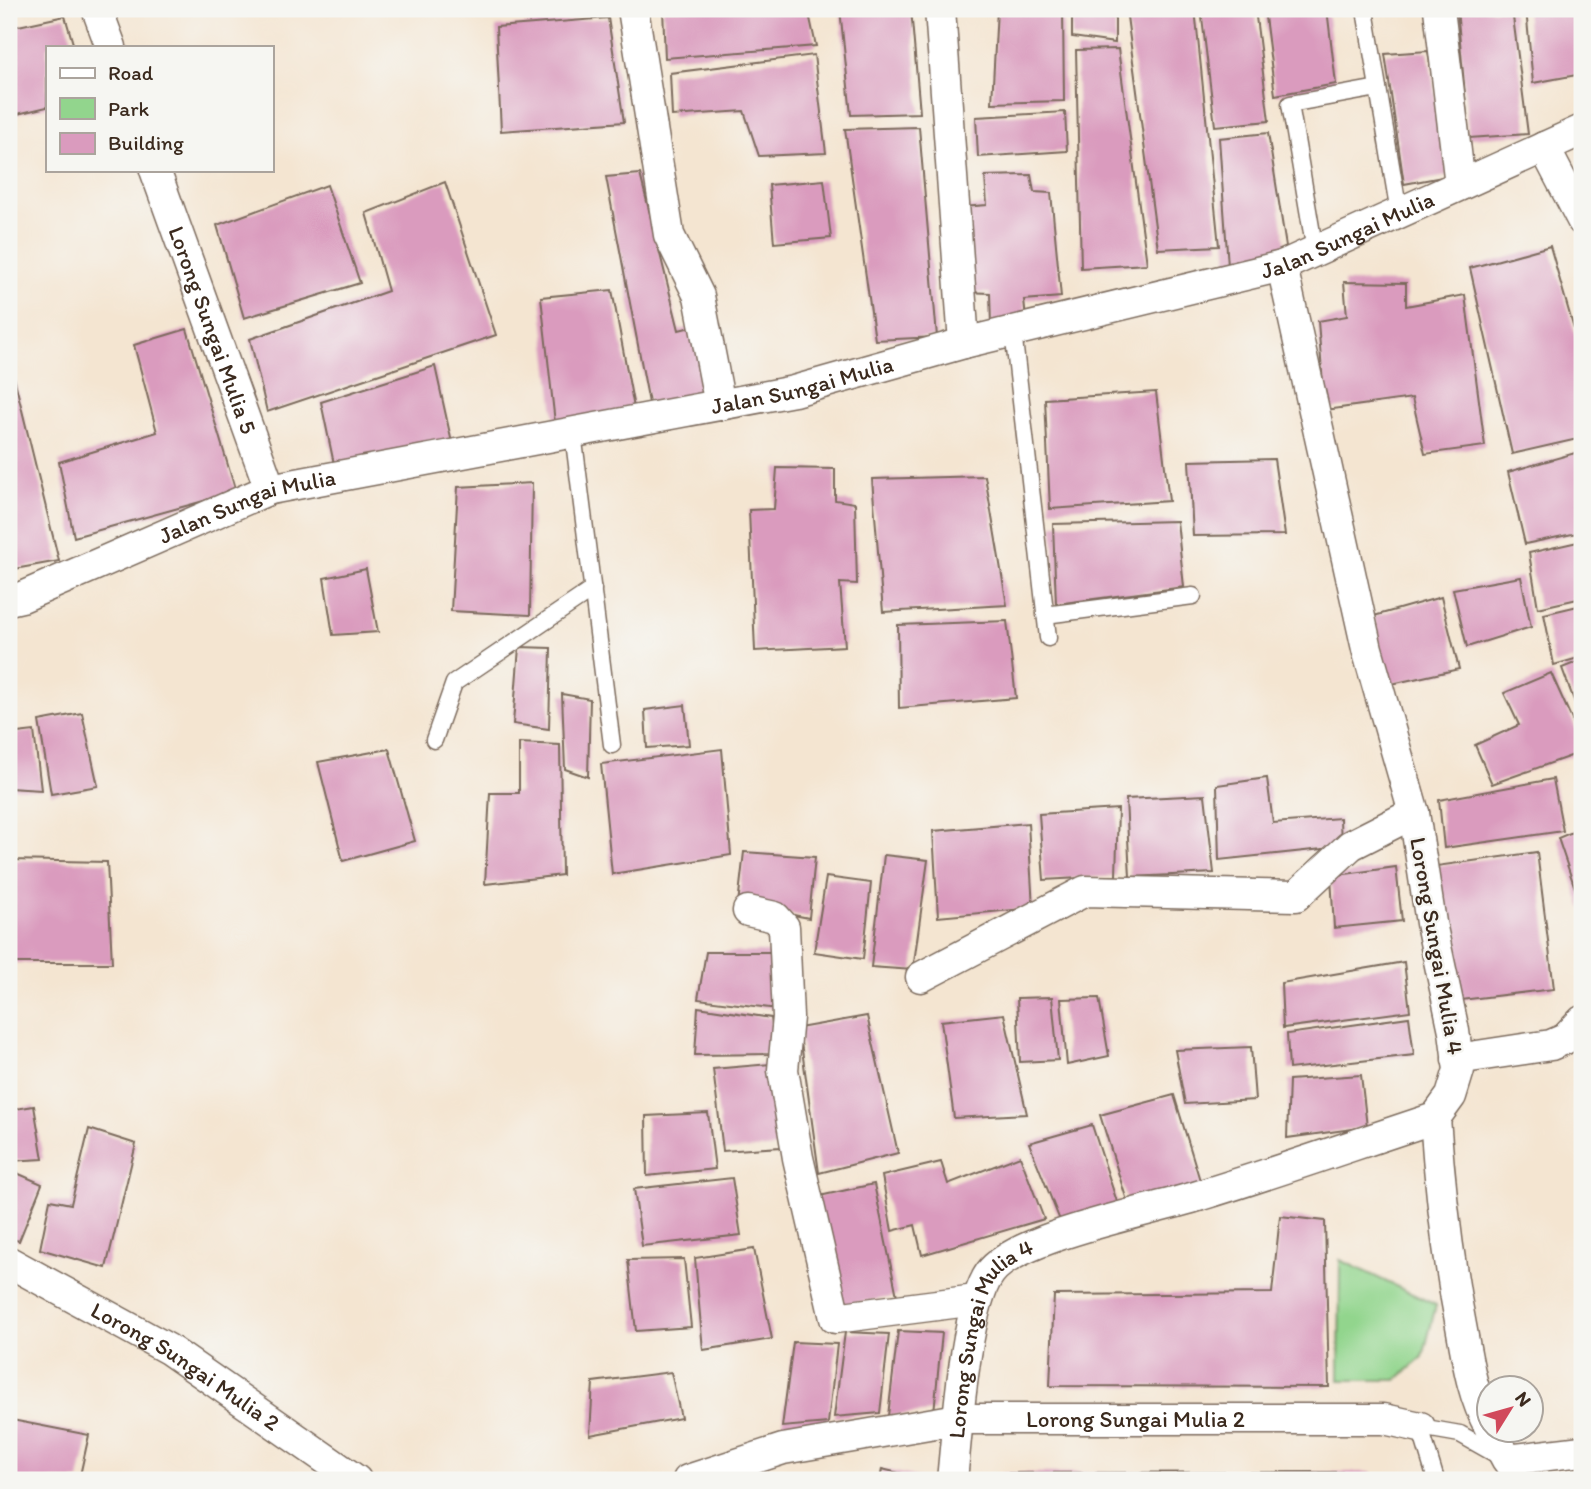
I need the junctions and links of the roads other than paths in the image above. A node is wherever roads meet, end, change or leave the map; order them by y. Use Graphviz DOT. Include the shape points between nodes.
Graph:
graph roads {
  1 [pos="97,9"];
  2 [pos="632,9"];
  3 [pos="940,9"];
  4 [pos="1439,9"];
  5 [pos="1365,10"];
  6 [pos="111,46"];
  7 [pos="1378,88"];
  8 [pos="1582,130"];
  9 [pos="1544,147"];
  10 [pos="156,172"];
  11 [pos="1460,185"];
  12 [pos="1399,213"];
  13 [pos="1582,220"];
  14 [pos="1315,251"];
  15 [pos="1282,266"];
  16 [pos="1013,331"];
  17 [pos="964,343"];
  18 [pos="720,405"];
  19 [pos="573,433"];
  20 [pos="270,489"];
  21 [pos="593,589"];
  22 [pos="1192,596"];
  23 [pos="9,600"];
  24 [pos="1045,615"];
  25 [pos="1048,638"];
  26 [pos="434,740"];
  27 [pos="612,745"];
  28 [pos="1414,813"];
  29 [pos="748,911"];
  30 [pos="921,977"];
  31 [pos="1582,1021"];
  32 [pos="1457,1059"];
  33 [pos="1435,1118"];
  34 [pos="9,1262"];
  35 [pos="976,1300"];
  36 [pos="1476,1402"];
  37 [pos="958,1419"];
  38 [pos="1420,1427"];
  39 [pos="1498,1444"];
  40 [pos="1582,1451"];
  41 [pos="1507,1460"];
  42 [pos="356,1480"];
  43 [pos="688,1480"];
  44 [pos="953,1480"];
  45 [pos="1436,1480"];
  1 -- 6 [label="street"];
  2 -- 18 [label="street" via="669,234 699,296"];
  3 -- 17 [label="street"];
  4 -- 11 [label="street"];
  5 -- 7 [label="lane"];
  7 -- 12 [label="lane"];
  7 -- 14 [label="lane" via="1290,104"];
  8 -- 9 [label="street, Jalan Sungai Mulia"];
  9 -- 11 [label="street, Jalan Sungai Mulia"];
  9 -- 13 [label="street"];
  10 -- 20 [label="street, Lorong Sungai Mulia 5"];
  11 -- 12 [label="street, Jalan Sungai Mulia"];
  12 -- 14 [label="street, Jalan Sungai Mulia"];
  14 -- 15 [label="street, Jalan Sungai Mulia"];
  15 -- 16 [label="street, Jalan Sungai Mulia"];
  15 -- 28 [label="street, Lorong Sungai Mulia 4" via="1367,649"];
  16 -- 17 [label="street, Jalan Sungai Mulia"];
  16 -- 24 [label="lane"];
  17 -- 18 [label="street, Jalan Sungai Mulia" via="794,391"];
  18 -- 19 [label="street, Jalan Sungai Mulia"];
  19 -- 20 [label="street, Jalan Sungai Mulia"];
  19 -- 21 [label="lane"];
  20 -- 23 [label="street, Jalan Sungai Mulia"];
  21 -- 26 [label="lane" via="454,683"];
  21 -- 27 [label="lane"];
  22 -- 24 [label="lane"];
  24 -- 25 [label="lane"];
  28 -- 30 [label="street" via="1351,845 1296,896 1085,891"];
  28 -- 32 [label="street, Lorong Sungai Mulia 4"];
  29 -- 35 [label="street" via="775,917 784,927 788,1017 783,1070 835,1318"];
  31 -- 32 [label="street" via="1565,1039 1551,1045"];
  32 -- 33 [label="street, Lorong Sungai Mulia 4" via="1451,1096"];
  33 -- 35 [label="street, Lorong Sungai Mulia 4" via="1197,1196 1062,1234 1016,1254 991,1271"];
  33 -- 36 [label="street" via="1440,1185"];
  34 -- 42 [label="street, Lorong Sungai Mulia 2" via="168,1349"];
  35 -- 37 [label="street, Lorong Sungai Mulia 4"];
  37 -- 38 [label="street, Lorong Sungai Mulia 2" via="1384,1419"];
  37 -- 43 [label="street, Lorong Sungai Mulia 2" via="783,1449"];
  37 -- 44 [label="street, Lorong Sungai Mulia 4"];
  38 -- 41 [label="lane, Lorong Sungai Mulia 2" via="1460,1434"];
  38 -- 45 [label="lane"];
  39 -- 41 [label="street"];
  40 -- 41 [label="street"];
}
